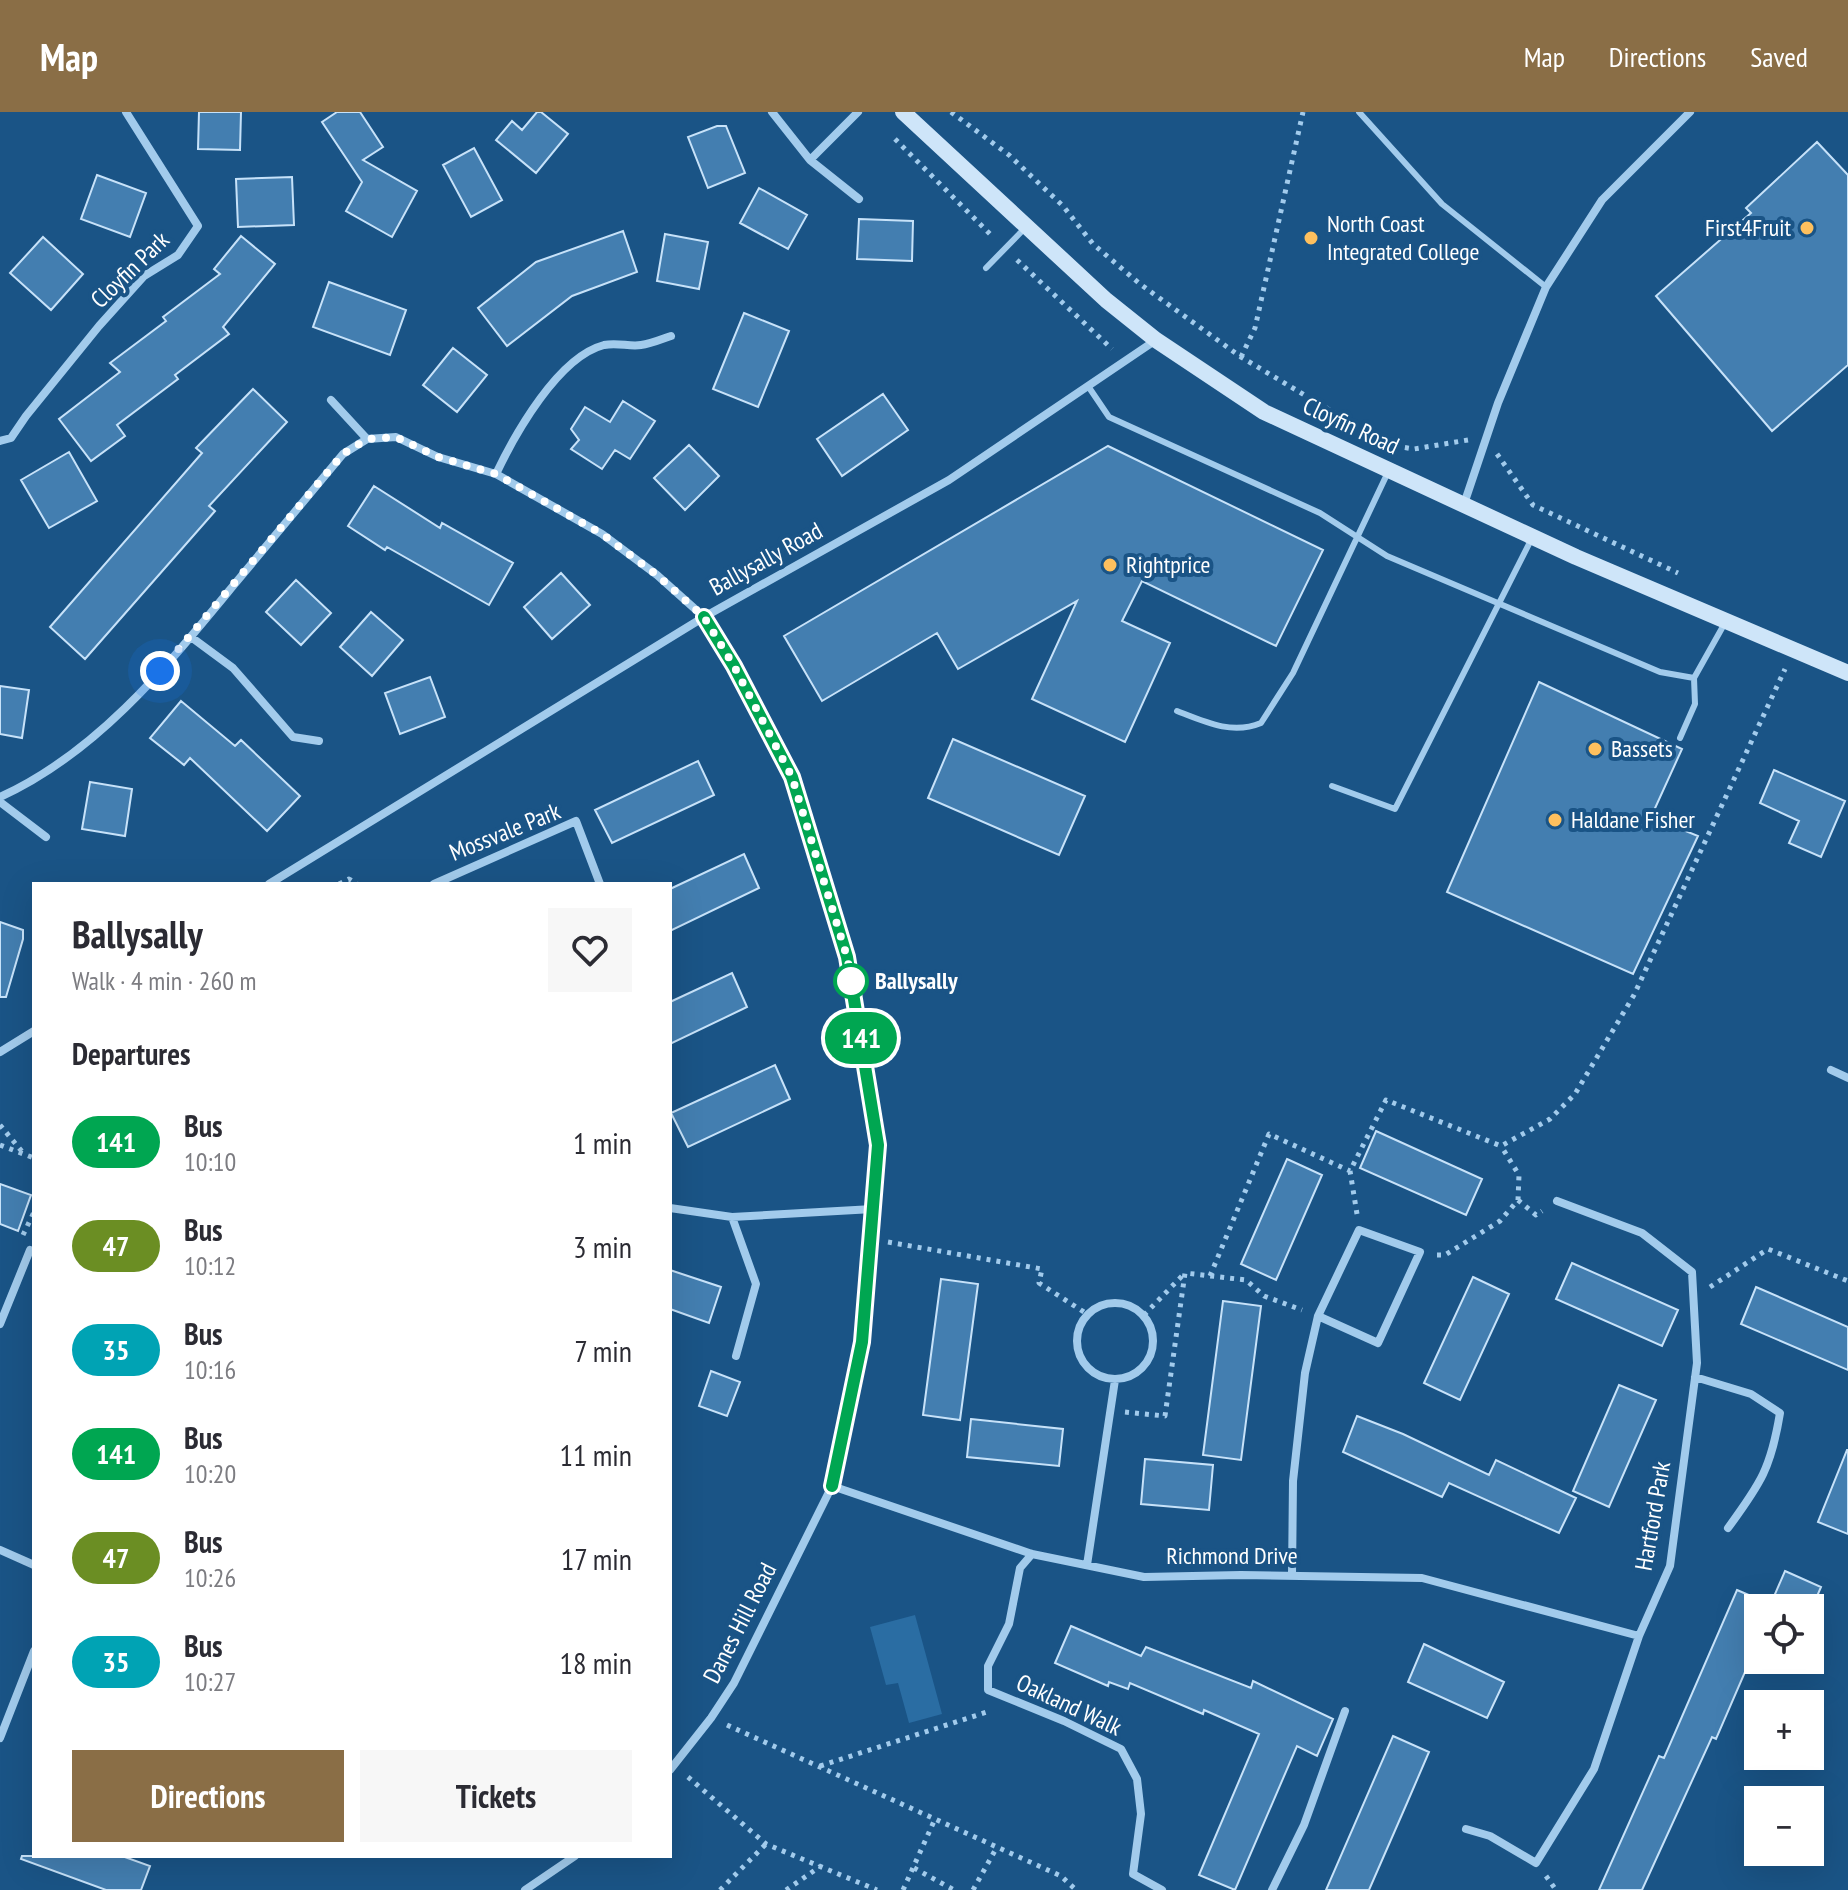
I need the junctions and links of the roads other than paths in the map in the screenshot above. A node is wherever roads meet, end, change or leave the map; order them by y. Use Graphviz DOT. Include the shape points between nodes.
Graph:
graph roads {
  1 [pos="126,112"];
  2 [pos="772,112"];
  3 [pos="858,112"];
  4 [pos="903,112"];
  5 [pos="1359,112"];
  6 [pos="1690,112"];
  7 [pos="810,160"];
  8 [pos="859,199"];
  9 [pos="1026,227"];
  10 [pos="986,268"];
  11 [pos="1546,287"];
  12 [pos="671,336"];
  13 [pos="1156,340"];
  14 [pos="1088,386"];
  15 [pos="331,400"];
  16 [pos="367,439"];
  17 [pos="0,441"];
  18 [pos="1389,470"];
  19 [pos="496,474"];
  20 [pos="1464,504"];
  21 [pos="1357,536"];
  22 [pos="1532,537"];
  23 [pos="1499,604"];
  24 [pos="704,617"];
  25 [pos="1726,621"];
  26 [pos="191,637"];
  27 [pos="1848,673"];
  28 [pos="1694,678"];
  29 [pos="1177,711"];
  30 [pos="1680,738"];
  31 [pos="319,741"];
  32 [pos="1332,786"];
  33 [pos="0,800"];
  34 [pos="46,837"];
  35 [pos="272,882"];
  36 [pos="439,882"];
  37 [pos="599,882"];
  38 [pos="32,1032"];
  39 [pos="0,1052"];
  40 [pos="1831,1070"];
  41 [pos="1848,1078"];
  42 [pos="1557,1201"];
  43 [pos="672,1208"];
  44 [pos="873,1209"];
  45 [pos="732,1217"];
  46 [pos="30,1250"];
  47 [pos="1318,1316"];
  48 [pos="0,1324"];
  49 [pos="736,1356"];
  50 [pos="1695,1377"];
  51 [pos="1115,1380"];
  52 [pos="832,1486"];
  53 [pos="1728,1528"];
  54 [pos="0,1550"];
  55 [pos="1032,1554"];
  56 [pos="32,1564"];
  57 [pos="1087,1565"];
  58 [pos="1292,1576"];
  59 [pos="1639,1636"];
  60 [pos="32,1656"];
  61 [pos="1345,1711"];
  62 [pos="0,1738"];
  63 [pos="672,1768"];
  64 [pos="1466,1829"];
  65 [pos="572,1858"];
  66 [pos="525,1890"];
  67 [pos="1162,1890"];
  68 [pos="1272,1890"];
  1 -- 17 [label="street, Cloyfin Park" via="198,226 178,255 144,276 99,326 11,438"];
  2 -- 7 [label="street"];
  3 -- 7 [label="street"];
  4 -- 9 [label="main road, Cloyfin Road"];
  5 -- 11 [label="lane" via="1442,204"];
  6 -- 11 [label="street" via="1602,200"];
  7 -- 8 [label="street"];
  9 -- 10 [label="lane"];
  9 -- 13 [label="main road, Cloyfin Road"];
  11 -- 20 [label="street"];
  12 -- 19 [label="street" via="641,345 601,346 583,355 548,388"];
  13 -- 14 [label="street, Ballysally Road"];
  13 -- 18 [label="main road, Cloyfin Road" via="1264,412"];
  14 -- 21 [label="lane" via="1109,417 1320,513"];
  14 -- 24 [label="street, Ballysally Road" via="949,480"];
  15 -- 16 [label="street"];
  16 -- 19 [label="street, Danes Hill Road" via="396,437 438,457"];
  16 -- 26 [label="street" via="343,454"];
  18 -- 20 [label="main road, Cloyfin Road"];
  18 -- 21 [label="lane"];
  19 -- 24 [label="street, Danes Hill Road" via="602,534"];
  20 -- 22 [label="main road, Cloyfin Road"];
  21 -- 23 [label="lane" via="1387,556"];
  21 -- 29 [label="lane" via="1293,673 1261,723 1237,728 1212,725"];
  22 -- 23 [label="lane"];
  22 -- 25 [label="main road, Cloyfin Road"];
  23 -- 28 [label="lane" via="1660,672"];
  23 -- 32 [label="lane" via="1395,809"];
  24 -- 35 [label="street, Ballysally Road"];
  24 -- 44 [label="street, Danes Hill Road" via="792,777 847,957 878,1145"];
  25 -- 27 [label="main road, Cloyfin Road"];
  25 -- 28 [label="lane"];
  26 -- 31 [label="street" via="233,668 293,737"];
  26 -- 33 [label="street" via="80,750"];
  28 -- 30 [label="lane" via="1695,704"];
  33 -- 34 [label="street"];
  36 -- 37 [label="street, Mossvale Park" via="576,821"];
  38 -- 39 [label="street"];
  40 -- 41 [label="street"];
  42 -- 50 [label="street, Hartford Park" via="1642,1233 1692,1272"];
  43 -- 45 [label="street"];
  44 -- 45 [label="street"];
  44 -- 52 [label="street, Danes Hill Road" via="862,1342"];
  45 -- 49 [label="street" via="756,1284"];
  46 -- 48 [label="street"];
  47 -- 47 [label="street" via="1378,1343 1420,1252 1359,1230"];
  47 -- 58 [label="street" via="1305,1373 1293,1481"];
  50 -- 53 [label="street" via="1751,1394 1780,1413 1773,1454 1758,1487"];
  50 -- 59 [label="street, Hartford Park" via="1670,1566"];
  51 -- 51 [label="street" via="1091,1372 1082,1362 1076,1337 1087,1314 1098,1306 1122,1303 1144,1315 1152,1351 1139,1371"];
  51 -- 57 [label="street"];
  52 -- 55 [label="street, Richmond Drive"];
  52 -- 63 [label="street, Danes Hill Road" via="734,1683"];
  54 -- 56 [label="street"];
  55 -- 57 [label="street, Richmond Drive"];
  55 -- 67 [label="street, Oakland Walk" via="1020,1568 1009,1624 988,1666 988,1690 1121,1749 1137,1779 1141,1814 1133,1874"];
  57 -- 58 [label="street, Richmond Drive" via="1144,1577"];
  58 -- 59 [label="street, Richmond Drive" via="1422,1578"];
  59 -- 64 [label="street, Hartford Park" via="1594,1769 1536,1863 1490,1836"];
  60 -- 62 [label="street"];
  61 -- 68 [label="street" via="1304,1825"];
  65 -- 66 [label="street"];
}
